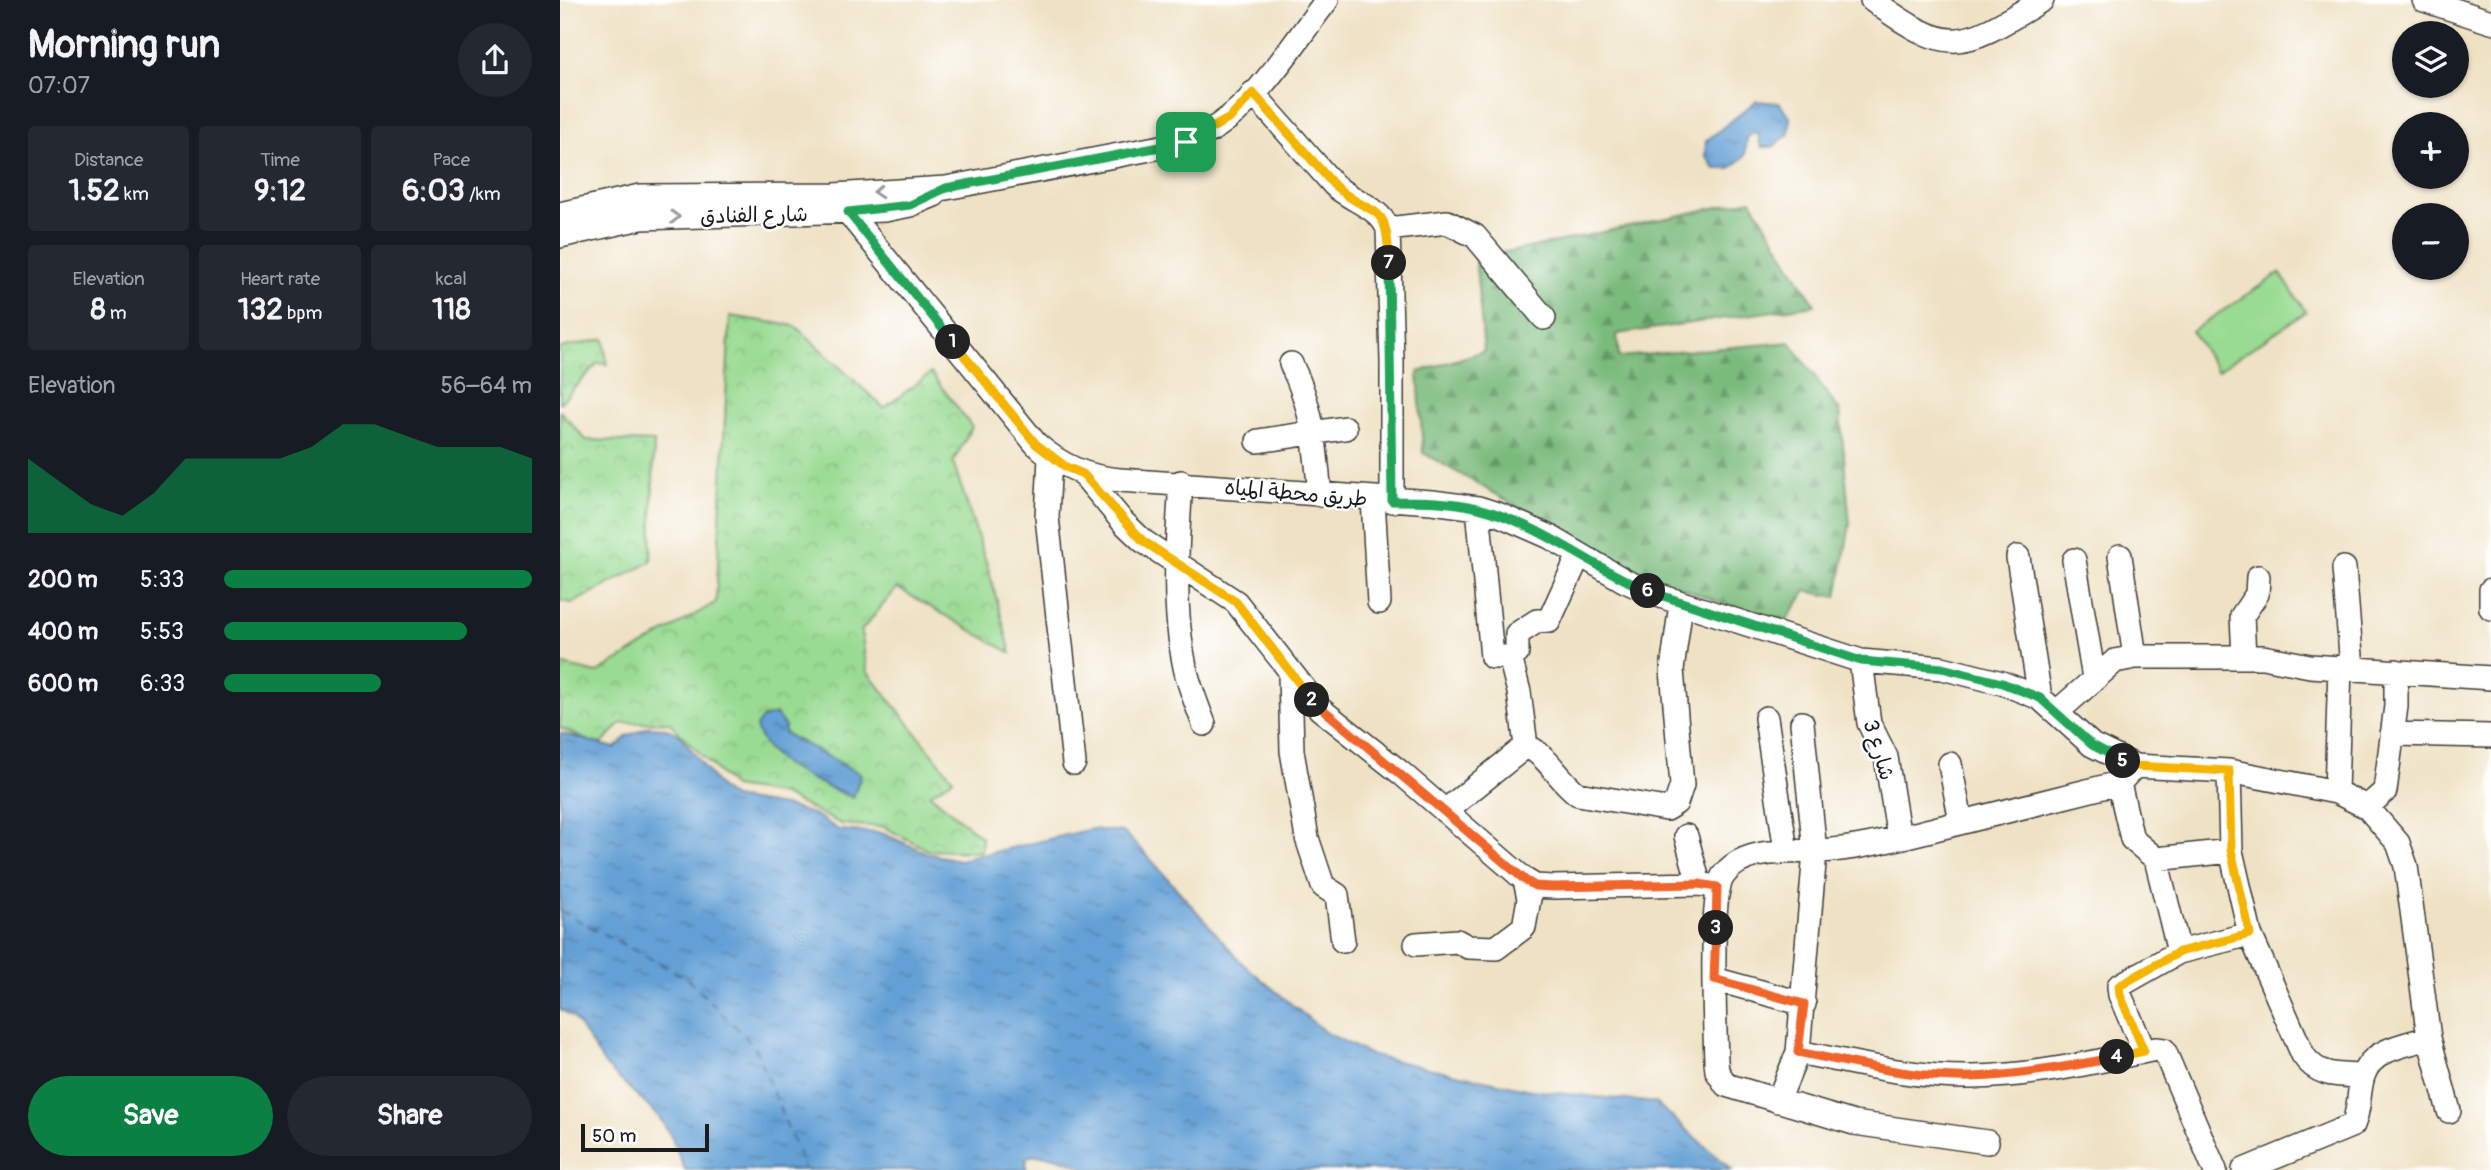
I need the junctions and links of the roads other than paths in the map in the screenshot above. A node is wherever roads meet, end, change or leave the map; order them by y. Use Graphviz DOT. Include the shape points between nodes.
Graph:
graph roads {
  1 [pos="1327,0"];
  2 [pos="1872,0"];
  3 [pos="2042,0"];
  4 [pos="2424,0"];
  5 [pos="2491,22"];
  6 [pos="1253,93"];
  7 [pos="841,204"];
  8 [pos="640,207"];
  9 [pos="560,215"];
  10 [pos="1388,229"];
  11 [pos="560,236"];
  12 [pos="1544,317"];
  13 [pos="1291,364"];
  14 [pos="1345,428"];
  15 [pos="1313,433"];
  16 [pos="1258,441"];
  17 [pos="1050,457"];
  18 [pos="1083,474"];
  19 [pos="1181,482"];
  20 [pos="1320,495"];
  21 [pos="1383,500"];
  22 [pos="1478,508"];
  23 [pos="1579,555"];
  24 [pos="2120,556"];
  25 [pos="2018,557"];
  26 [pos="2074,560"];
  27 [pos="1177,565"];
  28 [pos="2344,568"];
  29 [pos="2258,577"];
  30 [pos="2491,590"];
  31 [pos="1378,602"];
  32 [pos="1681,604"];
  33 [pos="2491,608"];
  34 [pos="1510,657"];
  35 [pos="2135,657"];
  36 [pos="2244,657"];
  37 [pos="1861,661"];
  38 [pos="2346,668"];
  39 [pos="2396,671"];
  40 [pos="1290,674"];
  41 [pos="2094,678"];
  42 [pos="2491,678"];
  43 [pos="2049,705"];
  44 [pos="1766,718"];
  45 [pos="1802,723"];
  46 [pos="1204,724"];
  47 [pos="2392,734"];
  48 [pos="2491,736"];
  49 [pos="1526,746"];
  50 [pos="1074,764"];
  51 [pos="1950,764"];
  52 [pos="2135,766"];
  53 [pos="2229,771"];
  54 [pos="2119,783"];
  55 [pos="2336,792"];
  56 [pos="2367,807"];
  57 [pos="1445,811"];
  58 [pos="1961,822"];
  59 [pos="1686,836"];
  60 [pos="1899,838"];
  61 [pos="2231,850"];
  62 [pos="1786,851"];
  63 [pos="1815,852"];
  64 [pos="2155,859"];
  65 [pos="1525,880"];
  66 [pos="1708,886"];
  67 [pos="2250,934"];
  68 [pos="1343,941"];
  69 [pos="1416,944"];
  70 [pos="2179,952"];
  71 [pos="1714,979"];
  72 [pos="1804,1004"];
  73 [pos="2429,1038"];
  74 [pos="2144,1051"];
  75 [pos="1798,1052"];
  76 [pos="2363,1076"];
  77 [pos="1778,1101"];
  78 [pos="2449,1111"];
  79 [pos="1987,1142"];
  80 [pos="2215,1170"];
  81 [pos="2244,1170"];
  1 -- 6 [label="street, شارع الفنادق"];
  2 -- 3 [label="street" via="1909,27 1933,38 1958,41 1983,35"];
  4 -- 5 [label="street"];
  6 -- 7 [label="street, شارع الفنادق" via="1230,118 1186,142 946,188 910,205"];
  6 -- 10 [label="street" via="1334,185 1379,213"];
  7 -- 8 [label="street, شارع الفنادق"];
  7 -- 17 [label="street, طريق محطة المياه" via="1023,430"];
  8 -- 9 [label="street, شارع الفنادق"];
  8 -- 11 [label="street, شارع الفنادق"];
  10 -- 12 [label="street" via="1447,222 1475,236"];
  10 -- 21 [label="street"];
  13 -- 15 [label="street" via="1307,396"];
  14 -- 15 [label="street"];
  15 -- 16 [label="street"];
  15 -- 20 [label="street"];
  17 -- 18 [label="street, طريق محطة المياه"];
  17 -- 50 [label="street" via="1047,517"];
  18 -- 19 [label="street, طريق محطة المياه"];
  18 -- 27 [label="street" via="1123,522"];
  19 -- 20 [label="street, طريق محطة المياه"];
  19 -- 27 [label="street"];
  20 -- 21 [label="street, طريق محطة المياه"];
  21 -- 22 [label="street, طريق محطة المياه"];
  21 -- 31 [label="street"];
  22 -- 23 [label="street, طريق محطة المياه" via="1525,526"];
  22 -- 34 [label="street" via="1492,657"];
  23 -- 32 [label="street, طريق محطة المياه" via="1625,581"];
  23 -- 34 [label="street" via="1549,621 1537,621 1517,634 1517,653"];
  24 -- 35 [label="street"];
  25 -- 43 [label="street"];
  26 -- 41 [label="street"];
  27 -- 40 [label="street" via="1236,602"];
  27 -- 46 [label="street" via="1185,668"];
  28 -- 38 [label="street"];
  29 -- 36 [label="street" via="2257,594 2242,616"];
  30 -- 33 [label="street"];
  32 -- 37 [label="street, طريق محطة المياه"];
  32 -- 49 [label="street" via="1672,670 1682,785 1676,803 1666,809 1578,794"];
  34 -- 49 [label="street" via="1520,692"];
  35 -- 36 [label="street"];
  35 -- 41 [label="street" via="2115,661"];
  36 -- 38 [label="street"];
  37 -- 43 [label="street, طريق محطة المياه" via="1972,674"];
  37 -- 60 [label="street, شارع 3" via="1869,723 1886,757"];
  38 -- 39 [label="street"];
  38 -- 55 [label="street"];
  39 -- 42 [label="street"];
  39 -- 47 [label="street"];
  40 -- 57 [label="street" via="1320,709"];
  40 -- 68 [label="street" via="1292,751 1307,838 1323,886 1337,895"];
  41 -- 43 [label="street"];
  43 -- 52 [label="street, طريق محطة المياه" via="2092,745"];
  44 -- 62 [label="street"];
  45 -- 63 [label="street"];
  47 -- 48 [label="street"];
  47 -- 56 [label="street" via="2385,791"];
  49 -- 57 [label="street"];
  51 -- 58 [label="street"];
  52 -- 53 [label="street, طريق محطة المياه"];
  52 -- 54 [label="street"];
  53 -- 55 [label="street, طريق محطة المياه"];
  53 -- 61 [label="street"];
  54 -- 58 [label="street"];
  54 -- 64 [label="street" via="2132,839"];
  55 -- 56 [label="street, طريق محطة المياه"];
  56 -- 73 [label="street" via="2398,843 2406,866"];
  57 -- 65 [label="street"];
  58 -- 60 [label="street"];
  59 -- 66 [label="street"];
  60 -- 63 [label="street" via="1873,846"];
  61 -- 64 [label="street"];
  61 -- 67 [label="street"];
  62 -- 63 [label="street"];
  62 -- 66 [label="street" via="1758,855"];
  63 -- 72 [label="street"];
  64 -- 70 [label="street"];
  65 -- 66 [label="street" via="1553,887"];
  65 -- 69 [label="street" via="1529,899 1524,928 1496,948 1468,947 1457,941"];
  66 -- 71 [label="street"];
  67 -- 70 [label="street"];
  67 -- 76 [label="street" via="2310,1066 2322,1073"];
  70 -- 74 [label="street" via="2118,990"];
  71 -- 72 [label="street"];
  71 -- 77 [label="street" via="1716,1061 1722,1080 1731,1088"];
  72 -- 75 [label="street"];
  73 -- 76 [label="street" via="2379,1055"];
  73 -- 78 [label="street"];
  74 -- 75 [label="street" via="2054,1070 1972,1077 1866,1066"];
  74 -- 80 [label="street" via="2156,1048 2168,1053"];
  75 -- 77 [label="street"];
  76 -- 81 [label="street" via="2353,1125"];
  77 -- 79 [label="street" via="1854,1123"];
}
